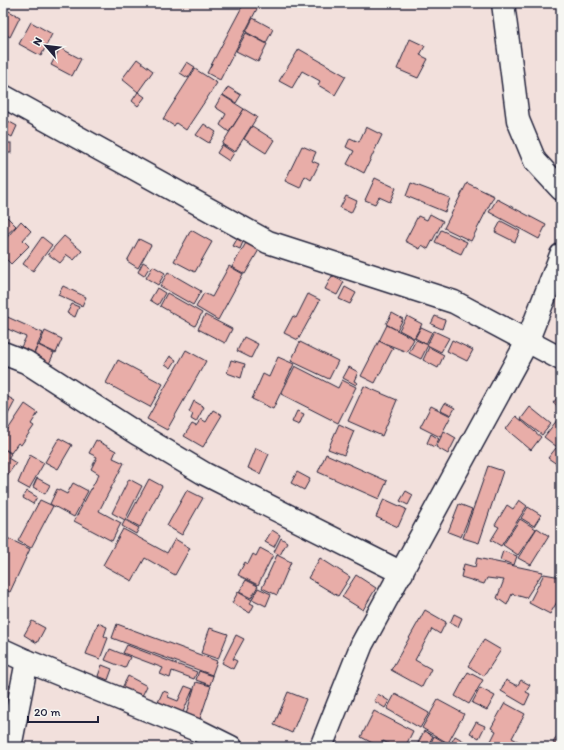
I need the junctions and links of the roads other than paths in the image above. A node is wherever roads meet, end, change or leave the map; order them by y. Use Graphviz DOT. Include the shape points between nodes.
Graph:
graph roads {
  1 [pos="503,3"];
  2 [pos="3,96"];
  3 [pos="561,189"];
  4 [pos="561,255"];
  5 [pos="526,342"];
  6 [pos="3,352"];
  7 [pos="561,359"];
  8 [pos="402,573"];
  9 [pos="3,650"];
  10 [pos="27,661"];
  11 [pos="10,747"];
  12 [pos="231,747"];
  13 [pos="320,747"];
  1 -- 3 [label="street" via="518,120 535,161"];
  2 -- 5 [label="street" via="268,242 454,302"];
  4 -- 5 [label="street"];
  5 -- 7 [label="street"];
  5 -- 8 [label="street"];
  6 -- 8 [label="street" via="26,362 136,433 206,474"];
  8 -- 13 [label="street" via="362,644"];
  9 -- 10 [label="street"];
  10 -- 11 [label="street"];
  10 -- 12 [label="street" via="199,731"];
}
